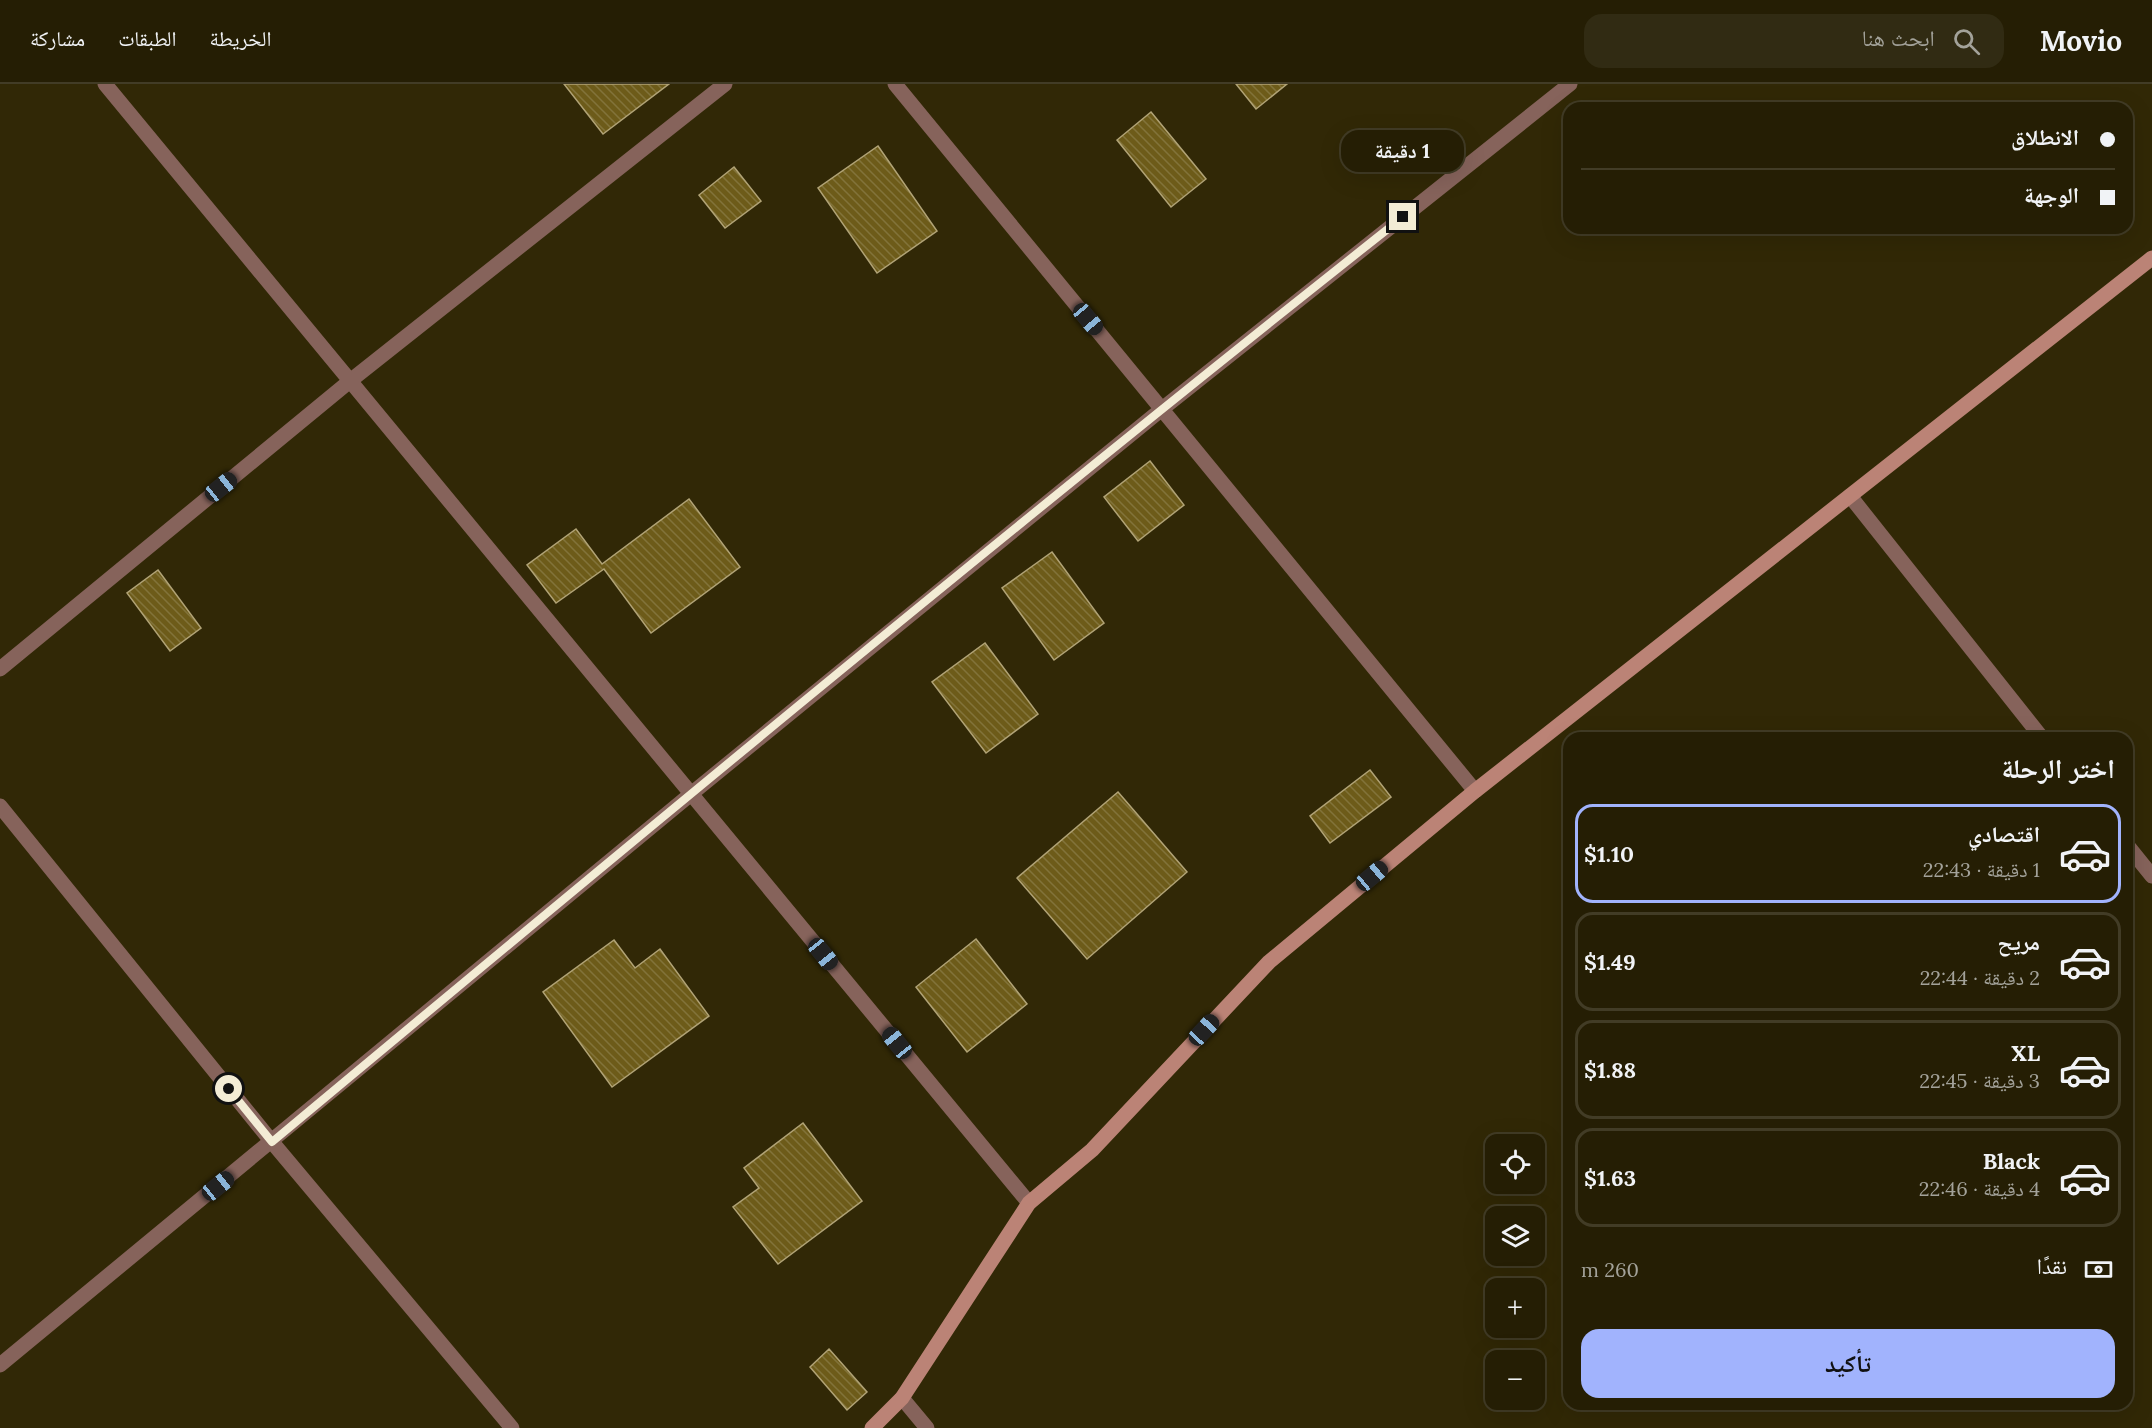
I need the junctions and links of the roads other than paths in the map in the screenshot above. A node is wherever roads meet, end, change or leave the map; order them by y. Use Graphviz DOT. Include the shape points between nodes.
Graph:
graph roads {
  1 [pos="105,84"];
  2 [pos="725,84"];
  3 [pos="896,84"];
  4 [pos="1570,84"];
  5 [pos="2152,258"];
  6 [pos="350,381"];
  7 [pos="1162,409"];
  8 [pos="1850,496"];
  9 [pos="0,669"];
  10 [pos="2037,732"];
  11 [pos="1475,791"];
  12 [pos="691,794"];
  13 [pos="0,806"];
  14 [pos="2133,852"];
  15 [pos="2152,876"];
  16 [pos="272,1142"];
  17 [pos="1029,1203"];
  18 [pos="0,1365"];
  19 [pos="902,1398"];
  20 [pos="512,1428"];
  21 [pos="872,1428"];
  22 [pos="927,1428"];
  1 -- 6 [label="street"];
  2 -- 6 [label="street"];
  3 -- 7 [label="street"];
  4 -- 7 [label="street"];
  5 -- 8 [label="street"];
  6 -- 9 [label="street"];
  6 -- 12 [label="street"];
  7 -- 11 [label="street"];
  7 -- 12 [label="street"];
  8 -- 10 [label="street"];
  8 -- 11 [label="street"];
  11 -- 17 [label="street" via="1269,962 1092,1150"];
  12 -- 16 [label="street"];
  12 -- 17 [label="street"];
  13 -- 16 [label="street"];
  14 -- 15 [label="street"];
  16 -- 18 [label="street"];
  16 -- 20 [label="street"];
  17 -- 19 [label="street"];
  19 -- 21 [label="street"];
  19 -- 22 [label="street"];
}
